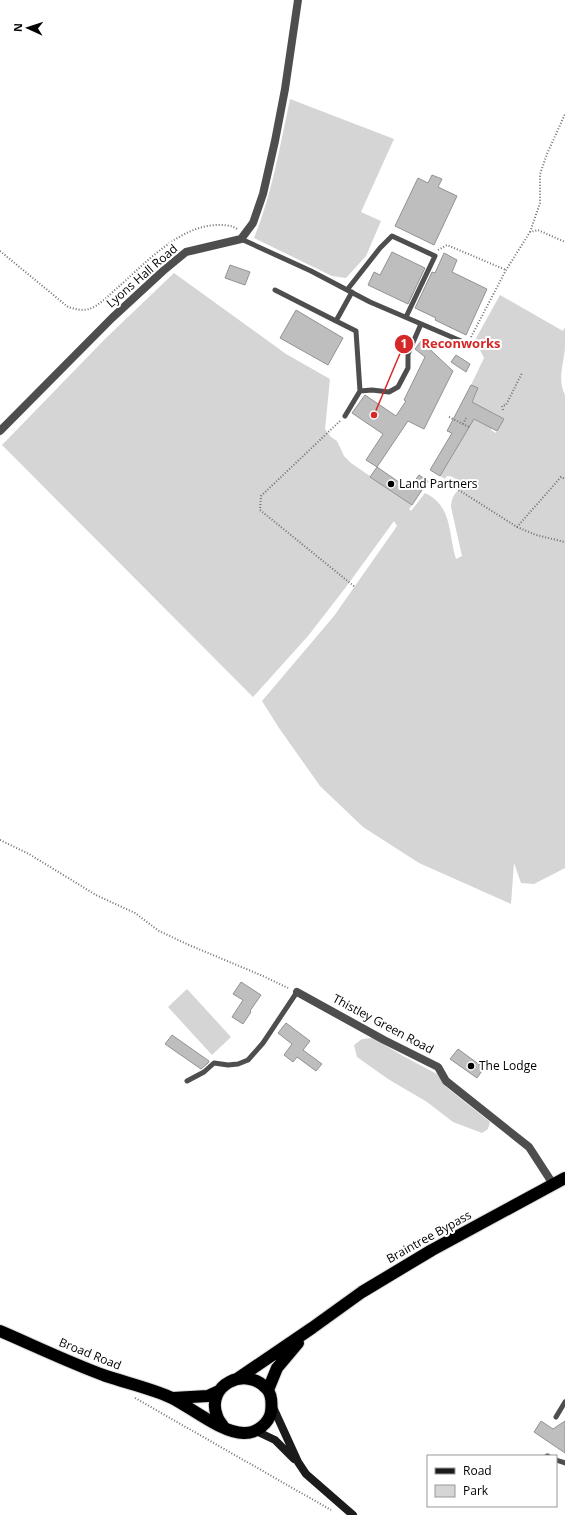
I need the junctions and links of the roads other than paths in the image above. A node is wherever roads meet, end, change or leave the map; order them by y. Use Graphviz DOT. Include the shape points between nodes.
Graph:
graph roads {
  1 [pos="298,0"];
  2 [pos="242,238"];
  3 [pos="275,290"];
  4 [pos="350,291"];
  5 [pos="406,317"];
  6 [pos="336,322"];
  7 [pos="421,324"];
  8 [pos="468,344"];
  9 [pos="360,391"];
  10 [pos="345,416"];
  11 [pos="0,432"];
  12 [pos="297,992"];
  13 [pos="186,1081"];
  14 [pos="565,1178"];
  15 [pos="553,1184"];
  16 [pos="312,1328"];
  17 [pos="0,1331"];
  18 [pos="237,1379"];
  19 [pos="268,1390"];
  20 [pos="219,1391"];
  21 [pos="172,1398"];
  22 [pos="565,1402"];
  23 [pos="272,1404"];
  24 [pos="556,1417"];
  25 [pos="223,1426"];
  26 [pos="256,1431"];
  27 [pos="298,1462"];
  28 [pos="353,1515"];
  1 -- 2 [label="street" via="285,89 263,194 253,223"];
  2 -- 4 [label="lane"];
  2 -- 11 [label="street, Lyons Hall Road" via="186,252 163,270"];
  3 -- 6 [label="lane"];
  4 -- 5 [label="lane"];
  4 -- 5 [label="lane" via="380,248 392,236 435,256"];
  4 -- 6 [label="lane"];
  5 -- 7 [label="lane"];
  6 -- 9 [label="lane" via="356,331"];
  7 -- 8 [label="lane"];
  7 -- 9 [label="lane" via="408,354 408,368 398,387 389,392"];
  9 -- 10 [label="lane"];
  12 -- 13 [label="lane" via="263,1043 248,1060 228,1065 214,1063 204,1072"];
  12 -- 15 [label="street, Thistley Green Road" via="438,1067 446,1081 529,1147"];
  14 -- 15 [label="highway, Braintree Bypass"];
  15 -- 16 [label="highway, Braintree Bypass" via="432,1250 362,1292"];
  16 -- 18 [label="highway, Braintree Bypass"];
  16 -- 19 [label="highway, Braintree Bypass" via="277,1368"];
  17 -- 21 [label="highway, Broad Road" via="75,1364"];
  18 -- 19 [label="highway" via="252,1378"];
  18 -- 20 [label="highway, Broad Road" via="230,1380"];
  19 -- 23 [label="highway, Broad Road"];
  20 -- 21 [label="highway, Broad Road" via="208,1396"];
  20 -- 25 [label="highway" via="215,1407"];
  21 -- 25 [label="highway, Broad Road"];
  22 -- 24 [label="lane"];
  23 -- 26 [label="highway" via="266,1424"];
  23 -- 27 [label="main road, Broad Road"];
  25 -- 26 [label="highway, Broad Road" via="246,1433"];
  26 -- 27 [label="main road, Broad Road" via="275,1440"];
  27 -- 28 [label="main road, Broad Road" via="306,1474"];
}
